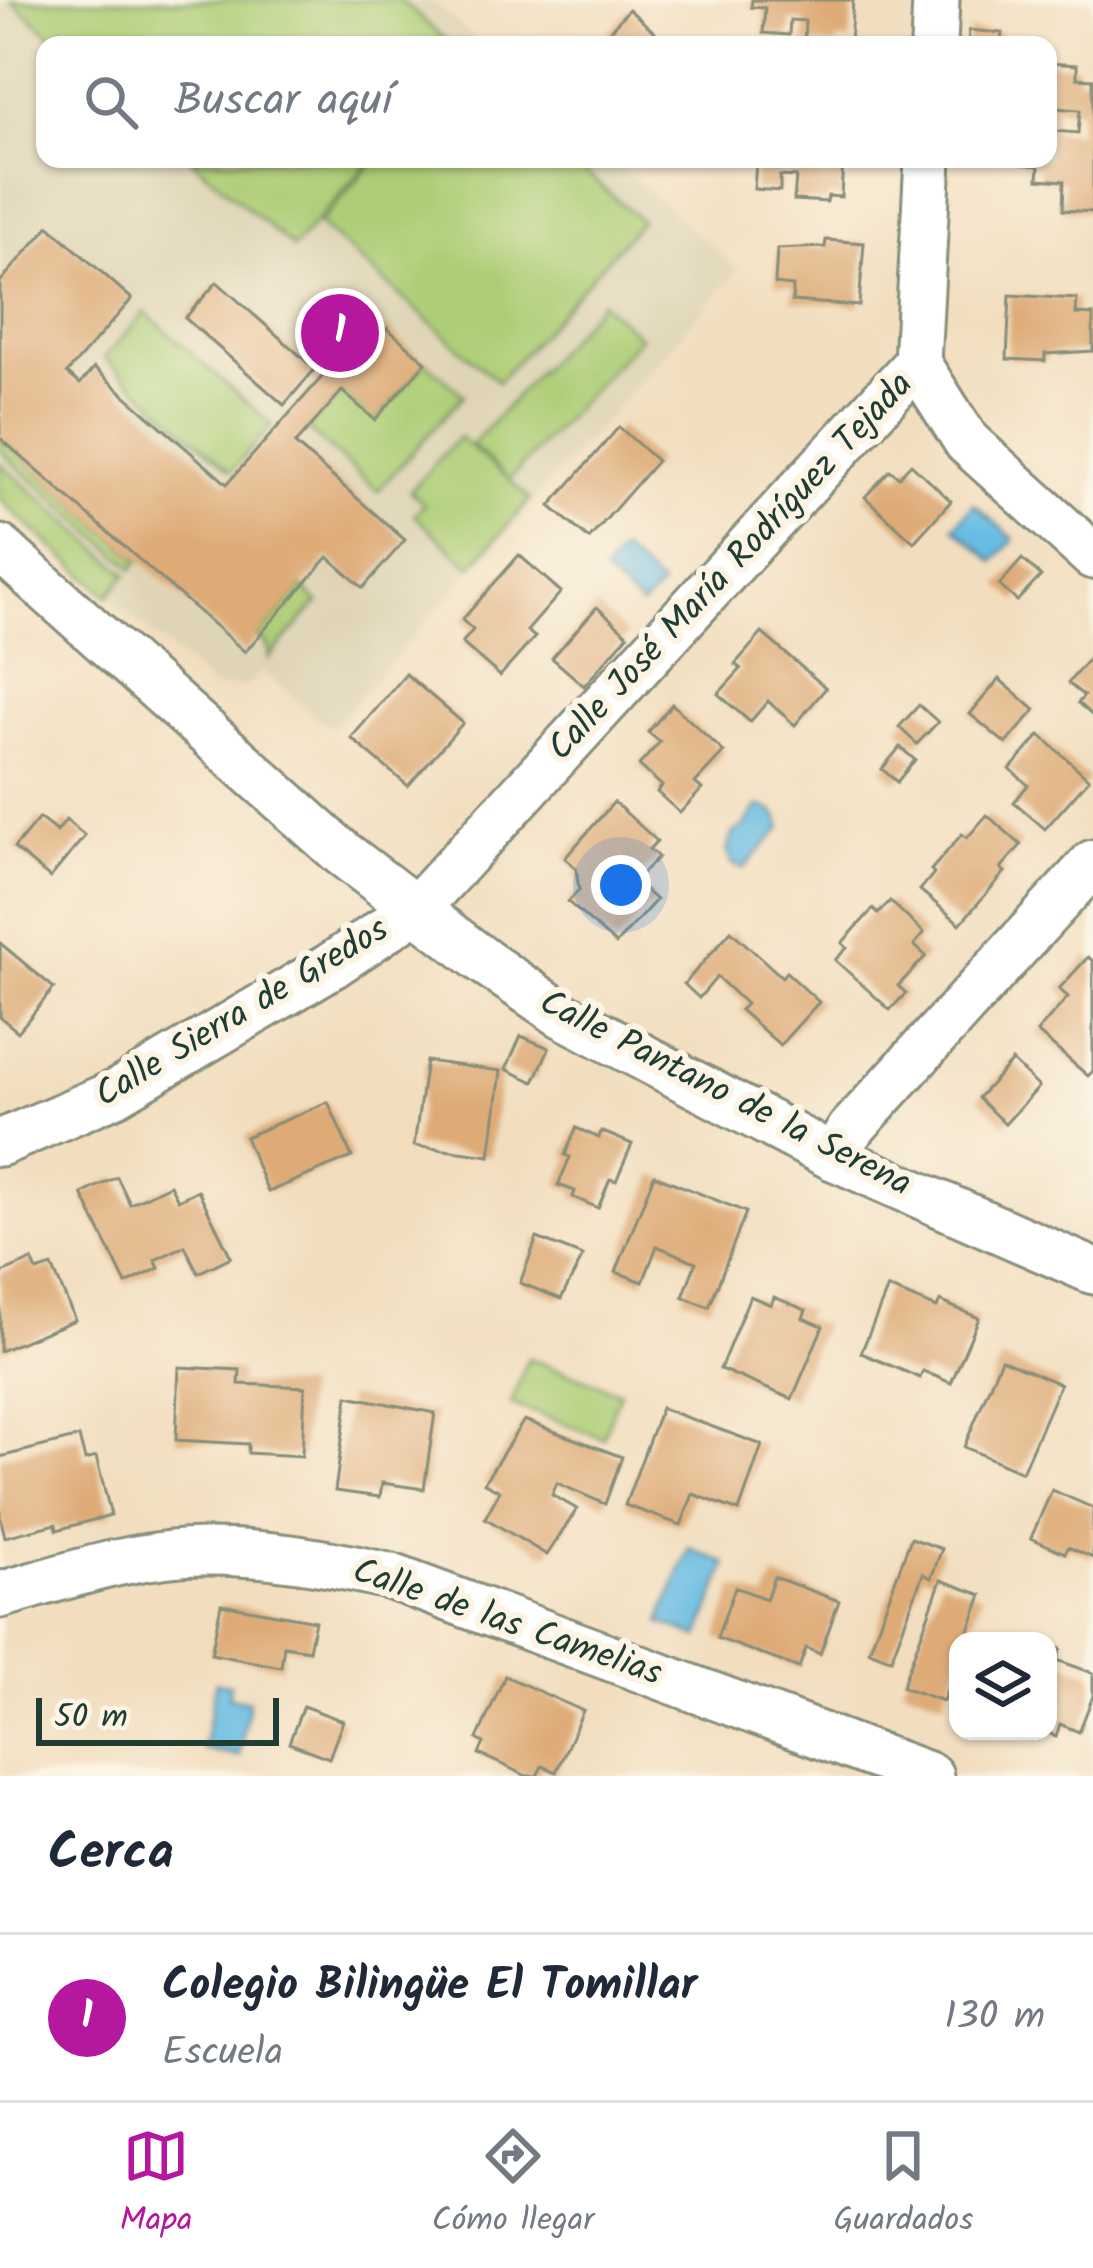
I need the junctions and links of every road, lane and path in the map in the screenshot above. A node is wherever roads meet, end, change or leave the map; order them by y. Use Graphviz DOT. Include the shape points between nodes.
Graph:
graph roads {
  1 [pos="936,0"];
  2 [pos="934,36"];
  3 [pos="928,168"];
  4 [pos="917,363"];
  5 [pos="0,548"];
  6 [pos="1093,556"];
  7 [pos="1093,862"];
  8 [pos="416,909"];
  9 [pos="0,1143"];
  10 [pos="833,1157"];
  11 [pos="1093,1271"];
  12 [pos="0,1595"];
  13 [pos="931,1776"];
  1 -- 2 [label="street"];
  3 -- 4 [label="street"];
  4 -- 6 [label="street, Calle José María Rodríguez Tejada" via="967,442"];
  4 -- 8 [label="street, Calle José María Rodríguez Tejada"];
  5 -- 8 [label="street, Calle Pantano de la Serena" via="341,853"];
  7 -- 10 [label="street"];
  8 -- 9 [label="street, Calle Sierra de Gredos" via="116,1094"];
  8 -- 10 [label="street, Calle Pantano de la Serena" via="561,1014"];
  10 -- 11 [label="street, Calle Pantano de la Serena"];
  12 -- 13 [label="street, Calle de las Camelias" via="135,1560 206,1551 324,1561 392,1577"];
}
